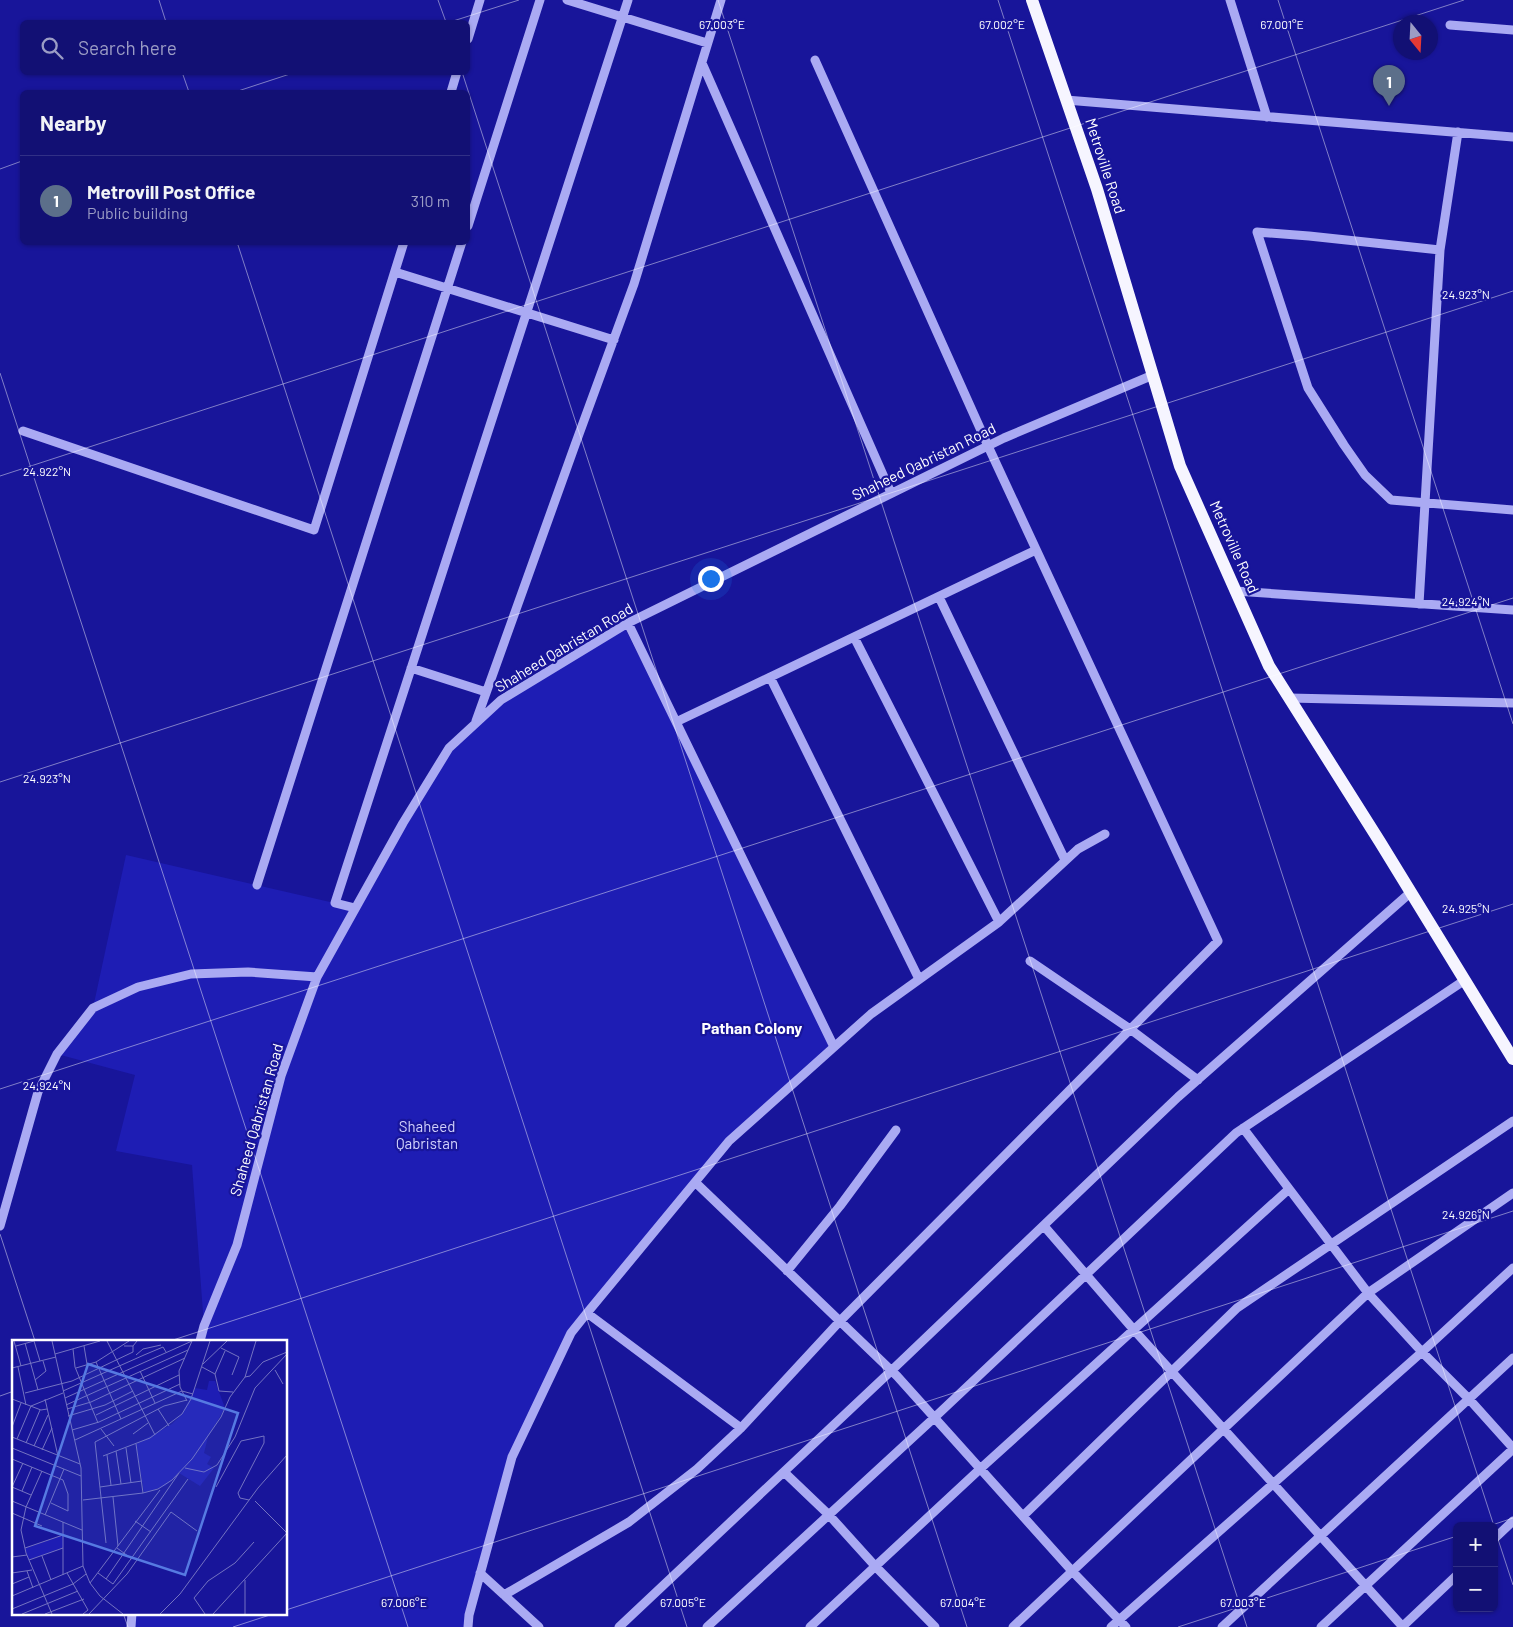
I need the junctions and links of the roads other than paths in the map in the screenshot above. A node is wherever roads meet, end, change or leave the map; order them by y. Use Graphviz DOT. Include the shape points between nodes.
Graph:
graph roads {
  1 [pos="480,0"];
  2 [pos="540,0"];
  3 [pos="567,0"];
  4 [pos="628,0"];
  5 [pos="721,0"];
  6 [pos="1032,0"];
  7 [pos="1232,1"];
  8 [pos="622,17"];
  9 [pos="1450,25"];
  10 [pos="1513,30"];
  11 [pos="470,32"];
  12 [pos="707,44"];
  13 [pos="815,60"];
  14 [pos="702,62"];
  15 [pos="456,75"];
  16 [pos="452,90"];
  17 [pos="1066,100"];
  18 [pos="1267,117"];
  19 [pos="1458,132"];
  20 [pos="1513,137"];
  21 [pos="470,220"];
  22 [pos="403,245"];
  23 [pos="461,245"];
  24 [pos="1440,250"];
  25 [pos="395,272"];
  26 [pos="448,288"];
  27 [pos="526,313"];
  28 [pos="614,340"];
  29 [pos="1153,375"];
  30 [pos="23,431"];
  31 [pos="988,446"];
  32 [pos="891,494"];
  33 [pos="1424,503"];
  34 [pos="1513,510"];
  35 [pos="1036,550"];
  36 [pos="1236,591"];
  37 [pos="939,597"];
  38 [pos="1419,604"];
  39 [pos="1513,610"];
  40 [pos="628,623"];
  41 [pos="854,637"];
  42 [pos="411,668"];
  43 [pos="770,677"];
  44 [pos="486,692"];
  45 [pos="1289,698"];
  46 [pos="1510,703"];
  47 [pos="1513,712"];
  48 [pos="676,722"];
  49 [pos="474,724"];
  50 [pos="1105,834"];
  51 [pos="1065,860"];
  52 [pos="257,885"];
  53 [pos="1411,892"];
  54 [pos="356,908"];
  55 [pos="999,922"];
  56 [pos="1030,960"];
  57 [pos="317,976"];
  58 [pos="919,979"];
  59 [pos="1465,980"];
  60 [pos="1130,1029"];
  61 [pos="834,1047"];
  62 [pos="1513,1059"];
  63 [pos="1198,1080"];
  64 [pos="1513,1121"];
  65 [pos="1243,1128"];
  66 [pos="896,1130"];
  67 [pos="695,1182"];
  68 [pos="1289,1189"];
  69 [pos="1513,1193"];
  70 [pos="0,1226"];
  71 [pos="1044,1226"];
  72 [pos="1331,1244"];
  73 [pos="1513,1268"];
  74 [pos="787,1271"];
  75 [pos="1086,1274"];
  76 [pos="1368,1293"];
  77 [pos="587,1313"];
  78 [pos="840,1321"];
  79 [pos="1134,1330"];
  80 [pos="200,1340"];
  81 [pos="1422,1352"];
  82 [pos="1513,1358"];
  83 [pos="891,1371"];
  84 [pos="1172,1372"];
  85 [pos="1469,1399"];
  86 [pos="934,1418"];
  87 [pos="740,1428"];
  88 [pos="1223,1429"];
  89 [pos="1513,1449"];
  90 [pos="980,1469"];
  91 [pos="784,1472"];
  92 [pos="1273,1484"];
  93 [pos="829,1515"];
  94 [pos="1023,1516"];
  95 [pos="1513,1521"];
  96 [pos="1498,1535"];
  97 [pos="1320,1536"];
  98 [pos="876,1567"];
  99 [pos="1072,1571"];
  100 [pos="480,1573"];
  101 [pos="1453,1578"];
  102 [pos="1365,1586"];
  103 [pos="504,1595"];
  104 [pos="132,1614"];
  105 [pos="1118,1619"];
  106 [pos="131,1627"];
  107 [pos="468,1627"];
  108 [pos="539,1627"];
  109 [pos="619,1627"];
  110 [pos="707,1627"];
  111 [pos="810,1627"];
  112 [pos="935,1627"];
  113 [pos="1013,1627"];
  114 [pos="1111,1627"];
  115 [pos="1126,1627"];
  116 [pos="1222,1627"];
  117 [pos="1321,1627"];
  118 [pos="1402,1627"];
  1 -- 11 [label="street"];
  2 -- 21 [label="street"];
  3 -- 8 [label="street"];
  4 -- 8 [label="street"];
  5 -- 12 [label="street"];
  6 -- 17 [label="main road, Metroville Road"];
  7 -- 18 [label="street"];
  8 -- 12 [label="street"];
  8 -- 27 [label="street"];
  9 -- 10 [label="street"];
  12 -- 14 [label="street"];
  13 -- 31 [label="street"];
  14 -- 28 [label="street"];
  14 -- 32 [label="street"];
  15 -- 16 [label="street"];
  17 -- 18 [label="street"];
  17 -- 29 [label="main road, Metroville Road" via="1097,189"];
  18 -- 19 [label="street"];
  19 -- 20 [label="street"];
  19 -- 24 [label="street"];
  22 -- 25 [label="street"];
  23 -- 26 [label="street"];
  24 -- 33 [label="street"];
  24 -- 33 [label="street" via="1258,232 1308,388 1344,445 1391,500"];
  25 -- 26 [label="street"];
  25 -- 30 [label="street" via="314,530"];
  26 -- 27 [label="street"];
  26 -- 52 [label="street"];
  27 -- 28 [label="street"];
  27 -- 42 [label="street"];
  28 -- 44 [label="street"];
  29 -- 31 [label="street, Shaheed Qabristan Road"];
  29 -- 36 [label="main road, Metroville Road" via="1180,466"];
  31 -- 32 [label="street, Shaheed Qabristan Road"];
  31 -- 35 [label="street"];
  32 -- 40 [label="street, Shaheed Qabristan Road"];
  33 -- 34 [label="street"];
  33 -- 38 [label="street"];
  35 -- 37 [label="street"];
  35 -- 60 [label="street" via="1218,941"];
  36 -- 38 [label="street"];
  36 -- 45 [label="main road, Metroville Road" via="1269,666"];
  37 -- 41 [label="street"];
  37 -- 51 [label="street"];
  38 -- 39 [label="street"];
  40 -- 48 [label="street"];
  40 -- 49 [label="street, Shaheed Qabristan Road" via="501,700"];
  41 -- 43 [label="street"];
  41 -- 55 [label="street"];
  42 -- 44 [label="street"];
  42 -- 54 [label="street" via="335,903"];
  43 -- 48 [label="street"];
  43 -- 58 [label="street"];
  44 -- 49 [label="street"];
  45 -- 46 [label="street"];
  45 -- 53 [label="main road, Metroville Road"];
  46 -- 47 [label="street"];
  48 -- 61 [label="street"];
  49 -- 54 [label="street, Shaheed Qabristan Road" via="449,748 403,822"];
  50 -- 51 [label="street"];
  51 -- 55 [label="street"];
  53 -- 59 [label="main road, Metroville Road"];
  53 -- 63 [label="street"];
  54 -- 57 [label="street, Shaheed Qabristan Road"];
  55 -- 58 [label="street"];
  56 -- 60 [label="street"];
  57 -- 70 [label="street" via="248,972 191,974 138,987 93,1008 57,1054 38,1092"];
  57 -- 80 [label="street, Shaheed Qabristan Road" via="281,1076 237,1245"];
  58 -- 61 [label="street" via="871,1014"];
  59 -- 62 [label="main road, Metroville Road"];
  59 -- 65 [label="street"];
  60 -- 63 [label="street"];
  60 -- 78 [label="street"];
  61 -- 67 [label="street" via="730,1141"];
  63 -- 71 [label="street"];
  64 -- 72 [label="street"];
  65 -- 68 [label="street"];
  65 -- 75 [label="street"];
  66 -- 74 [label="street"];
  67 -- 74 [label="street"];
  67 -- 77 [label="street"];
  68 -- 72 [label="street"];
  68 -- 79 [label="street"];
  69 -- 76 [label="street"];
  71 -- 75 [label="street"];
  71 -- 83 [label="street"];
  72 -- 76 [label="street"];
  72 -- 84 [label="street" via="1237,1308"];
  73 -- 81 [label="street"];
  74 -- 78 [label="street"];
  75 -- 79 [label="street"];
  75 -- 86 [label="street"];
  76 -- 81 [label="street"];
  76 -- 88 [label="street"];
  77 -- 87 [label="street"];
  77 -- 100 [label="street" via="571,1333 512,1457"];
  78 -- 83 [label="street"];
  78 -- 87 [label="street"];
  79 -- 84 [label="street"];
  79 -- 90 [label="street"];
  81 -- 85 [label="street"];
  81 -- 92 [label="street"];
  82 -- 85 [label="street"];
  83 -- 86 [label="street"];
  83 -- 91 [label="street"];
  84 -- 88 [label="street"];
  84 -- 94 [label="street"];
  85 -- 89 [label="street"];
  85 -- 97 [label="street"];
  86 -- 90 [label="street"];
  86 -- 93 [label="street"];
  87 -- 103 [label="street" via="697,1469 629,1522"];
  88 -- 92 [label="street"];
  88 -- 99 [label="street"];
  89 -- 102 [label="street"];
  90 -- 94 [label="street"];
  90 -- 98 [label="street"];
  91 -- 93 [label="street"];
  91 -- 109 [label="street"];
  92 -- 97 [label="street"];
  92 -- 105 [label="street"];
  93 -- 98 [label="street"];
  93 -- 110 [label="street"];
  94 -- 99 [label="street"];
  95 -- 96 [label="street"];
  97 -- 102 [label="street"];
  97 -- 116 [label="street"];
  98 -- 111 [label="street"];
  98 -- 112 [label="street"];
  99 -- 105 [label="street"];
  99 -- 113 [label="street"];
  100 -- 103 [label="street"];
  100 -- 107 [label="street" via="468,1615"];
  101 -- 118 [label="street"];
  102 -- 117 [label="street"];
  102 -- 118 [label="street"];
  103 -- 108 [label="street"];
  104 -- 106 [label="street"];
  105 -- 114 [label="street"];
  105 -- 115 [label="street"];
}
